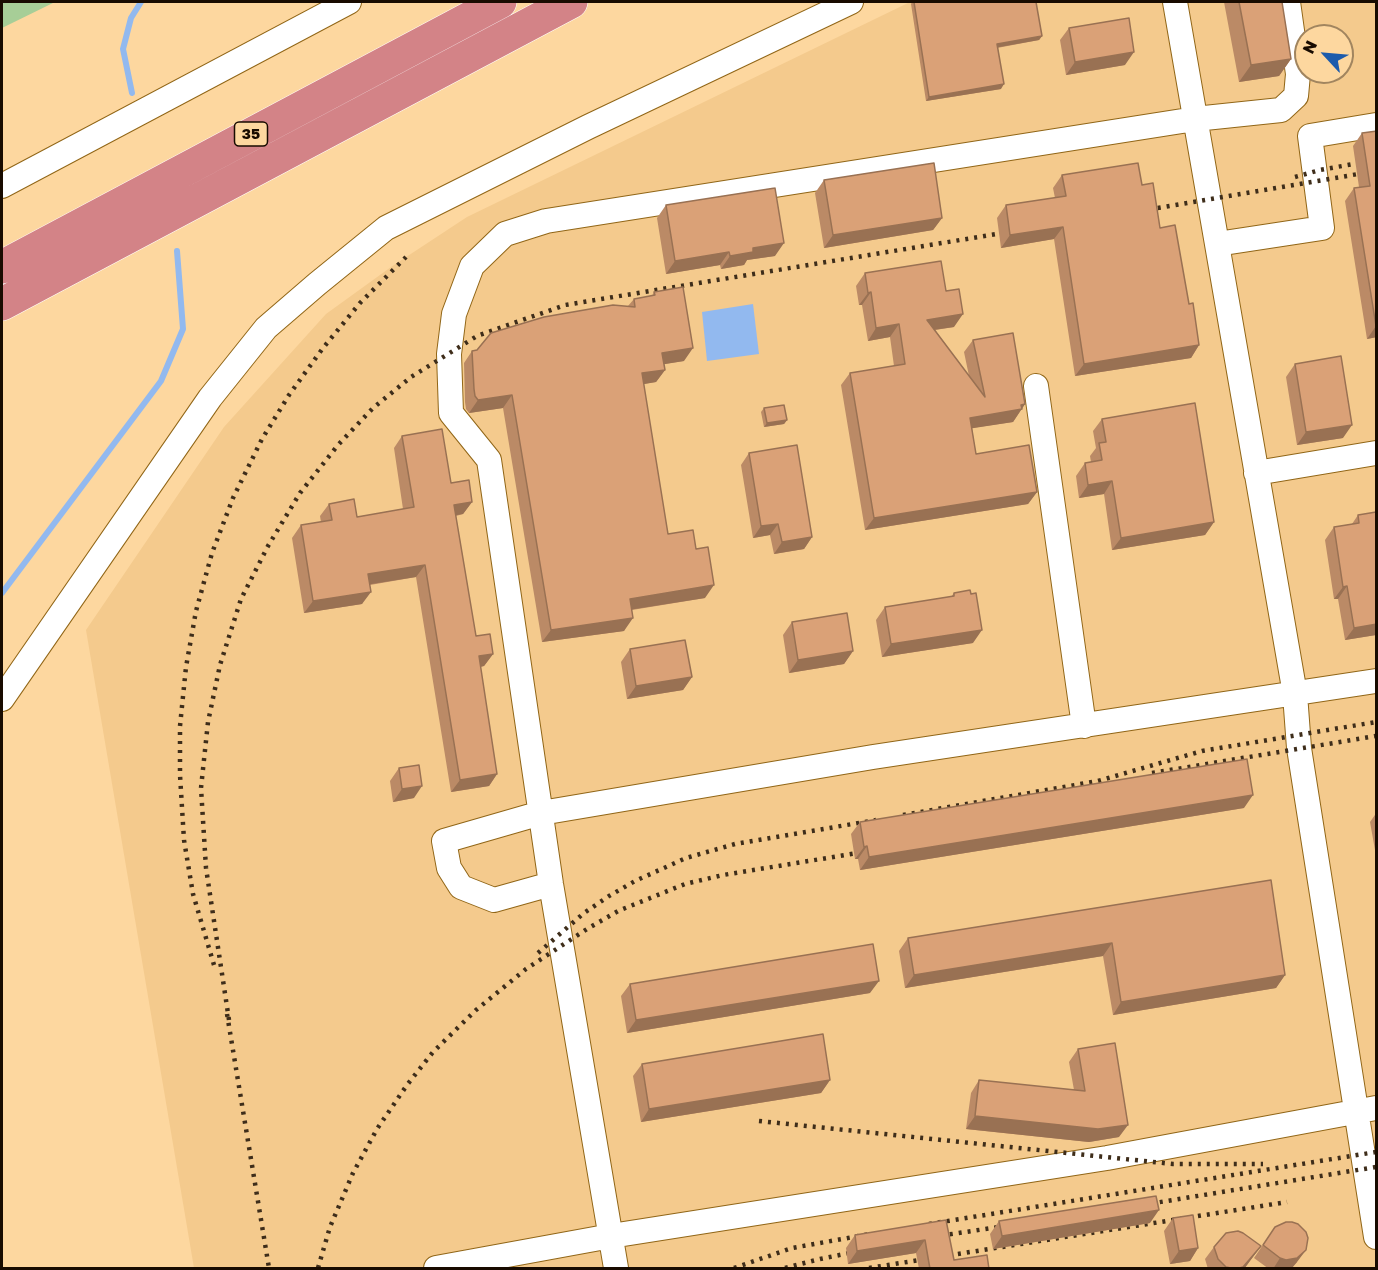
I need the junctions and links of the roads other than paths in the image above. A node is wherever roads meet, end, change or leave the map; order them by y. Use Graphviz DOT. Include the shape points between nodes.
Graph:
graph roads {
  1 [pos="349,2"];
  2 [pos="500,2"];
  3 [pos="571,2"];
  4 [pos="851,2"];
  5 [pos="1175,2"];
  6 [pos="1288,2"];
  7 [pos="1195,119"];
  8 [pos="1377,125"];
  9 [pos="2,186"];
  10 [pos="1217,244"];
  11 [pos="2,267"];
  12 [pos="2,304"];
  13 [pos="1036,386"];
  14 [pos="1377,453"];
  15 [pos="1256,473"];
  16 [pos="1377,681"];
  17 [pos="1295,694"];
  18 [pos="2,699"];
  19 [pos="1084,726"];
  20 [pos="541,813"];
  21 [pos="551,884"];
  22 [pos="1366,1109"];
  23 [pos="611,1236"];
  24 [pos="1377,1237"];
  25 [pos="436,1269"];
  26 [pos="616,1269"];
  1 -- 9 [label="street"];
  2 -- 11 [label="highway, 35"];
  3 -- 12 [label="highway, 35"];
  4 -- 18 [label="street" via="386,228 326,277 266,328 210,398"];
  5 -- 7 [label="street"];
  6 -- 7 [label="street" via="1298,74 1296,96 1281,110"];
  7 -- 10 [label="street"];
  7 -- 20 [label="street" via="546,222 505,234 472,266 454,314 450,344 451,413 489,460"];
  8 -- 10 [label="street" via="1310,136 1322,228"];
  10 -- 15 [label="street"];
  13 -- 19 [label="street"];
  14 -- 15 [label="street"];
  15 -- 17 [label="street"];
  16 -- 17 [label="street"];
  17 -- 19 [label="street"];
  17 -- 22 [label="street" via="1299,748"];
  19 -- 20 [label="street"];
  20 -- 21 [label="street"];
  20 -- 21 [label="street" via="444,842 449,868 461,887 494,900"];
  21 -- 23 [label="street"];
  22 -- 23 [label="street" via="1107,1158"];
  22 -- 24 [label="street"];
  23 -- 25 [label="street"];
  23 -- 26 [label="street"];
}
